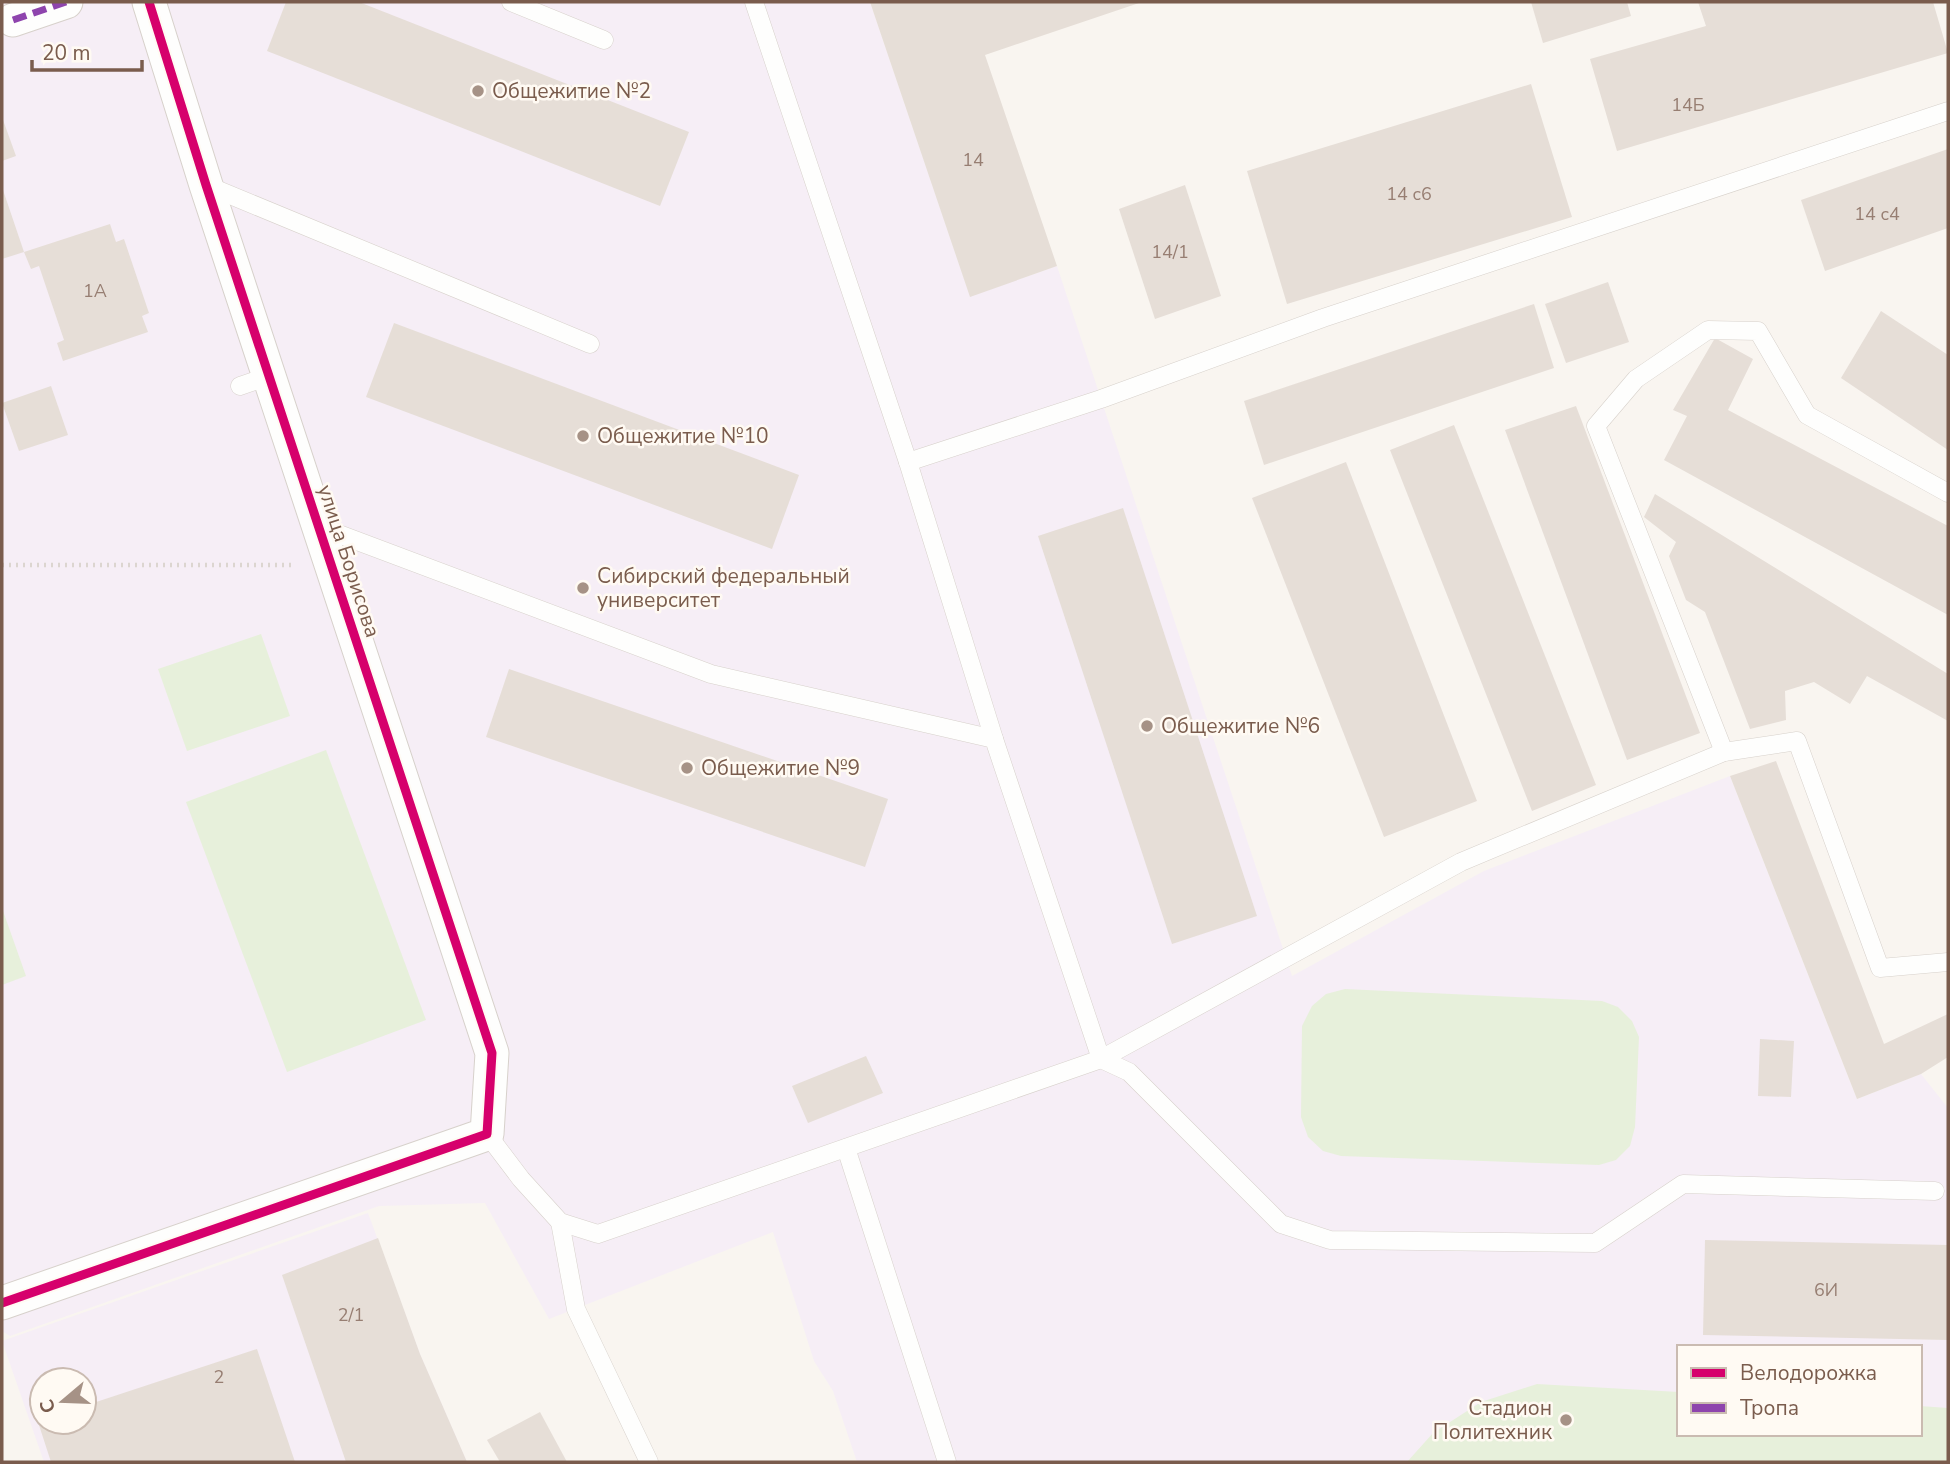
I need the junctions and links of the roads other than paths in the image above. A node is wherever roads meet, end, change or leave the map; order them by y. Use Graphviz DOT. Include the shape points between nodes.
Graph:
graph roads {
  1 [pos="66,2"];
  2 [pos="149,2"];
  3 [pos="511,2"];
  4 [pos="754,2"];
  5 [pos="13,20"];
  6 [pos="604,40"];
  7 [pos="1948,111"];
  8 [pos="206,185"];
  9 [pos="590,344"];
  10 [pos="908,462"];
  11 [pos="1948,493"];
  12 [pos="320,527"];
  13 [pos="995,739"];
  14 [pos="1724,752"];
  15 [pos="1948,962"];
  16 [pos="1101,1059"];
  17 [pos="487,1134"];
  18 [pos="846,1148"];
  19 [pos="1935,1191"];
  20 [pos="560,1222"];
  21 [pos="2,1303"];
  22 [pos="649,1462"];
  23 [pos="947,1462"];
  1 -- 5 [label="street"];
  2 -- 8 [label="street, улица Борисова"];
  3 -- 6 [label="lane"];
  4 -- 10 [label="lane"];
  7 -- 10 [label="lane"];
  8 -- 9 [label="lane"];
  8 -- 12 [label="street, улица Борисова" via="255,381"];
  10 -- 13 [label="lane"];
  11 -- 14 [label="lane" via="1807,415 1758,331 1708,330 1636,379 1596,426"];
  12 -- 13 [label="lane" via="711,674"];
  12 -- 17 [label="street, улица Борисова" via="492,1053"];
  13 -- 16 [label="lane"];
  14 -- 15 [label="lane" via="1797,741 1880,968"];
  14 -- 16 [label="lane" via="1461,862"];
  16 -- 18 [label="lane"];
  16 -- 19 [label="lane" via="1129,1072 1281,1224 1330,1240 1595,1243 1683,1184"];
  17 -- 20 [label="lane"];
  17 -- 21 [label="street"];
  18 -- 20 [label="lane" via="598,1234"];
  18 -- 23 [label="lane"];
  20 -- 22 [label="lane" via="576,1309"];
}
